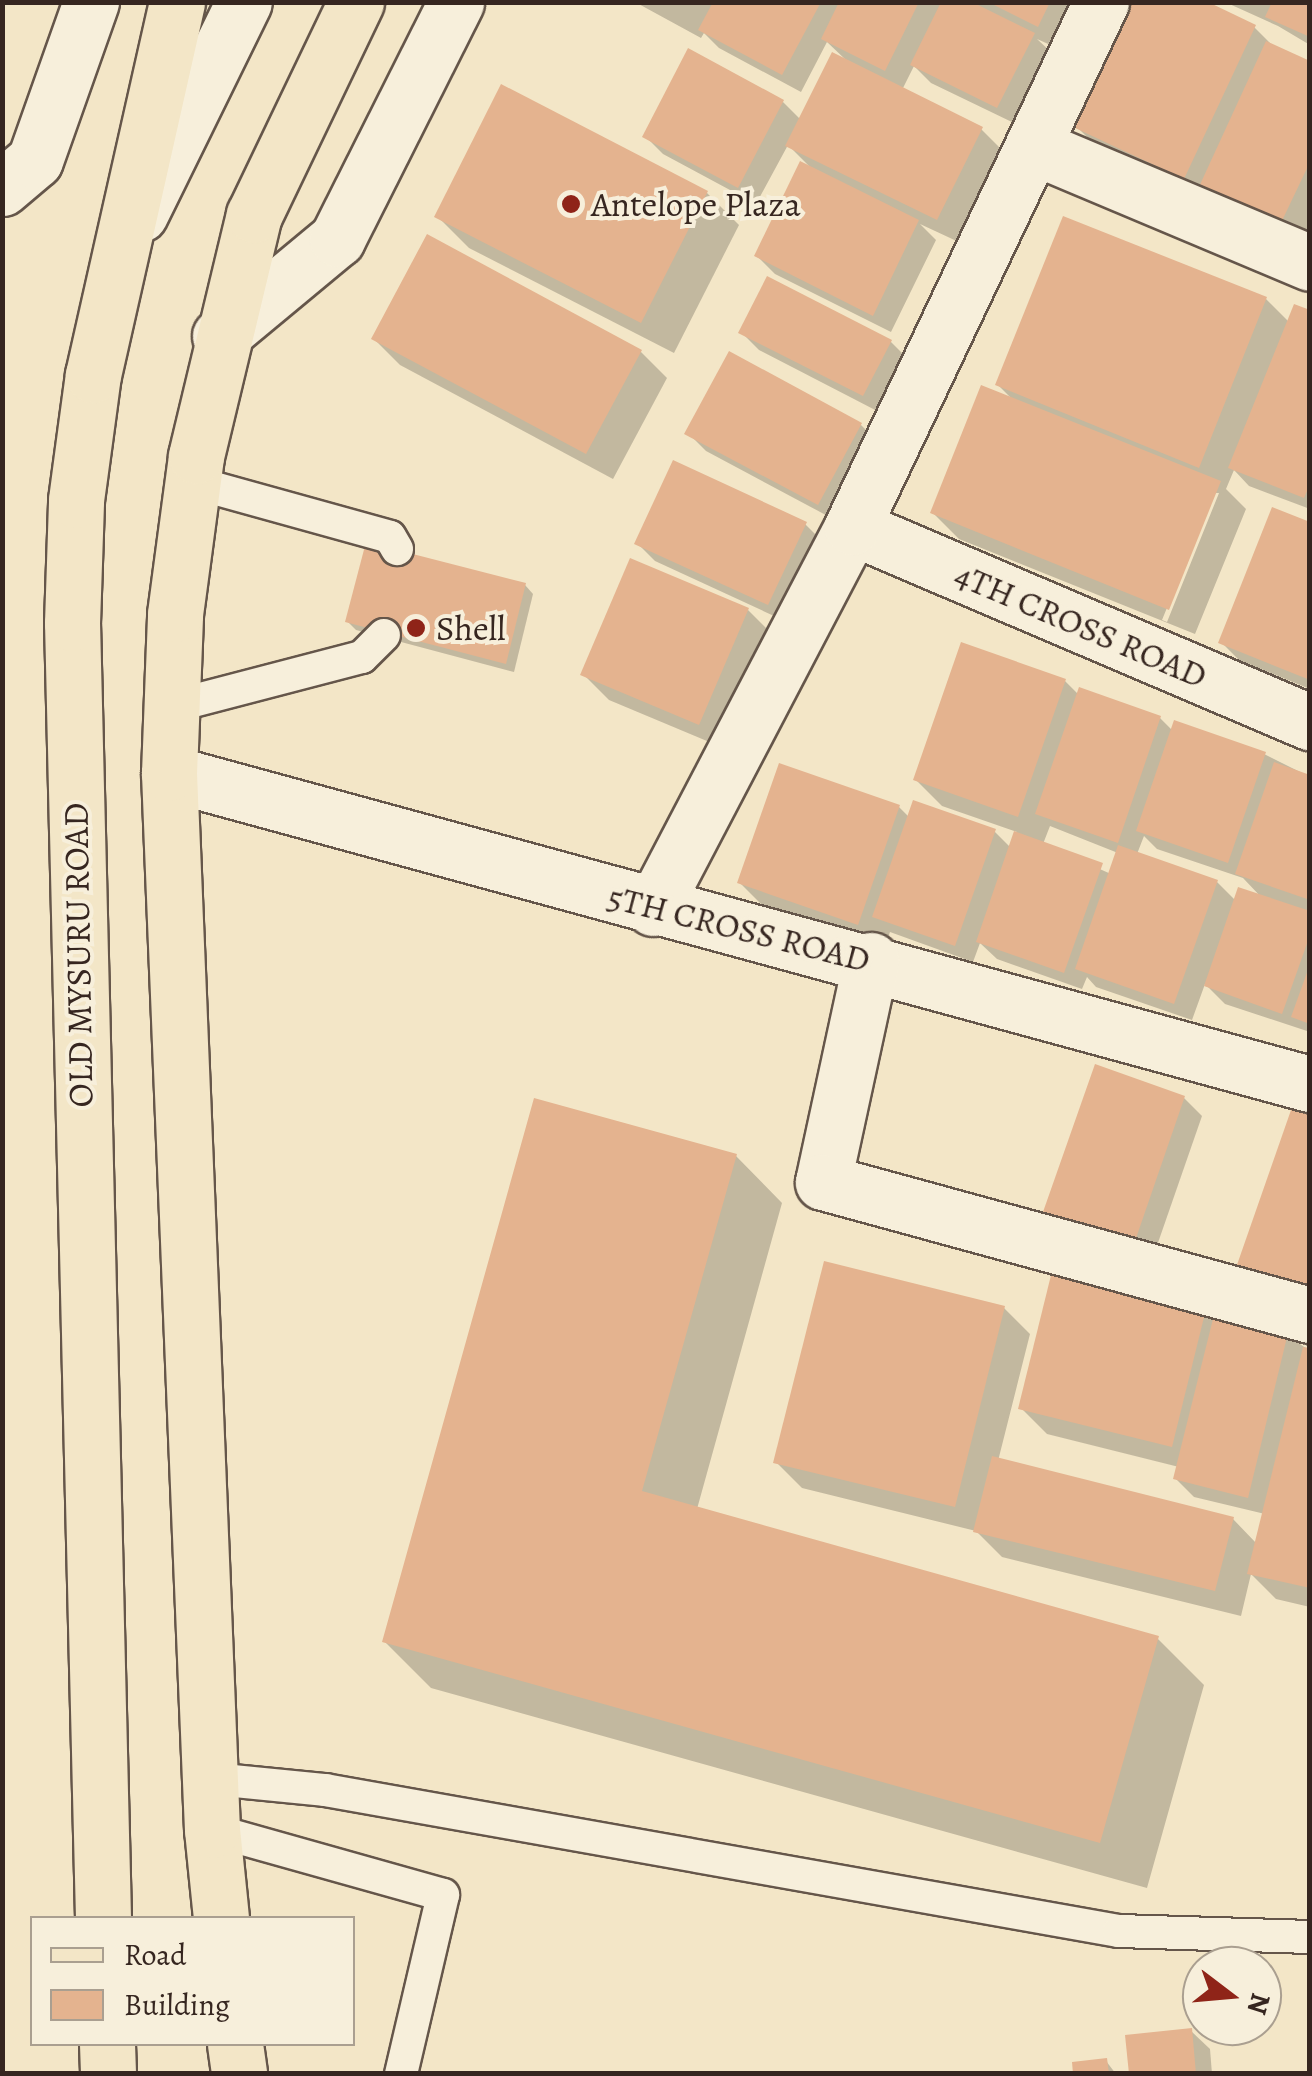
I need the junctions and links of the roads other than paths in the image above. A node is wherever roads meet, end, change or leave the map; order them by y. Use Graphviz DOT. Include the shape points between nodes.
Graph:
graph roads {
  1 [pos="91,2"];
  2 [pos="177,2"];
  3 [pos="244,2"];
  4 [pos="356,2"];
  5 [pos="456,2"];
  6 [pos="1100,2"];
  7 [pos="1036,148"];
  8 [pos="2,188"];
  9 [pos="1310,264"];
  10 [pos="115,266"];
  11 [pos="220,336"];
  12 [pos="192,482"];
  13 [pos="852,527"];
  14 [pos="396,548"];
  15 [pos="384,635"];
  16 [pos="170,707"];
  17 [pos="1310,722"];
  18 [pos="169,773"];
  19 [pos="653,908"];
  20 [pos="871,960"];
  21 [pos="1310,1084"];
  22 [pos="1310,1315"];
  23 [pos="212,1805"];
  24 [pos="103,1916"];
  25 [pos="221,1916"];
  26 [pos="1310,1937"];
  27 [pos="106,2046"];
  28 [pos="235,2046"];
  29 [pos="108,2074"];
  30 [pos="239,2074"];
  31 [pos="402,2074"];
  1 -- 8 [label="street" via="35,160"];
  2 -- 10 [label="main road, OLD MYSURU ROAD"];
  3 -- 10 [label="street"];
  4 -- 11 [label="main road" via="254,215"];
  5 -- 11 [label="street" via="337,239"];
  6 -- 7 [label="street"];
  7 -- 9 [label="street"];
  7 -- 13 [label="street"];
  10 -- 24 [label="main road, OLD MYSURU ROAD" via="76,500 72,623"];
  11 -- 12 [label="main road"];
  12 -- 14 [label="lane" via="390,537"];
  12 -- 16 [label="main road"];
  13 -- 17 [label="street, 4TH CROSS ROAD"];
  13 -- 19 [label="street"];
  15 -- 16 [label="lane" via="362,657"];
  16 -- 18 [label="main road"];
  18 -- 19 [label="street, 5TH CROSS ROAD"];
  18 -- 23 [label="main road"];
  19 -- 20 [label="street, 5TH CROSS ROAD"];
  20 -- 21 [label="street, 5TH CROSS ROAD"];
  20 -- 22 [label="street" via="824,1182"];
  23 -- 25 [label="main road"];
  23 -- 26 [label="lane" via="325,1790 1120,1931"];
  23 -- 31 [label="lane" via="443,1895"];
  27 -- 29 [label="main road"];
  28 -- 30 [label="main road"];
}
